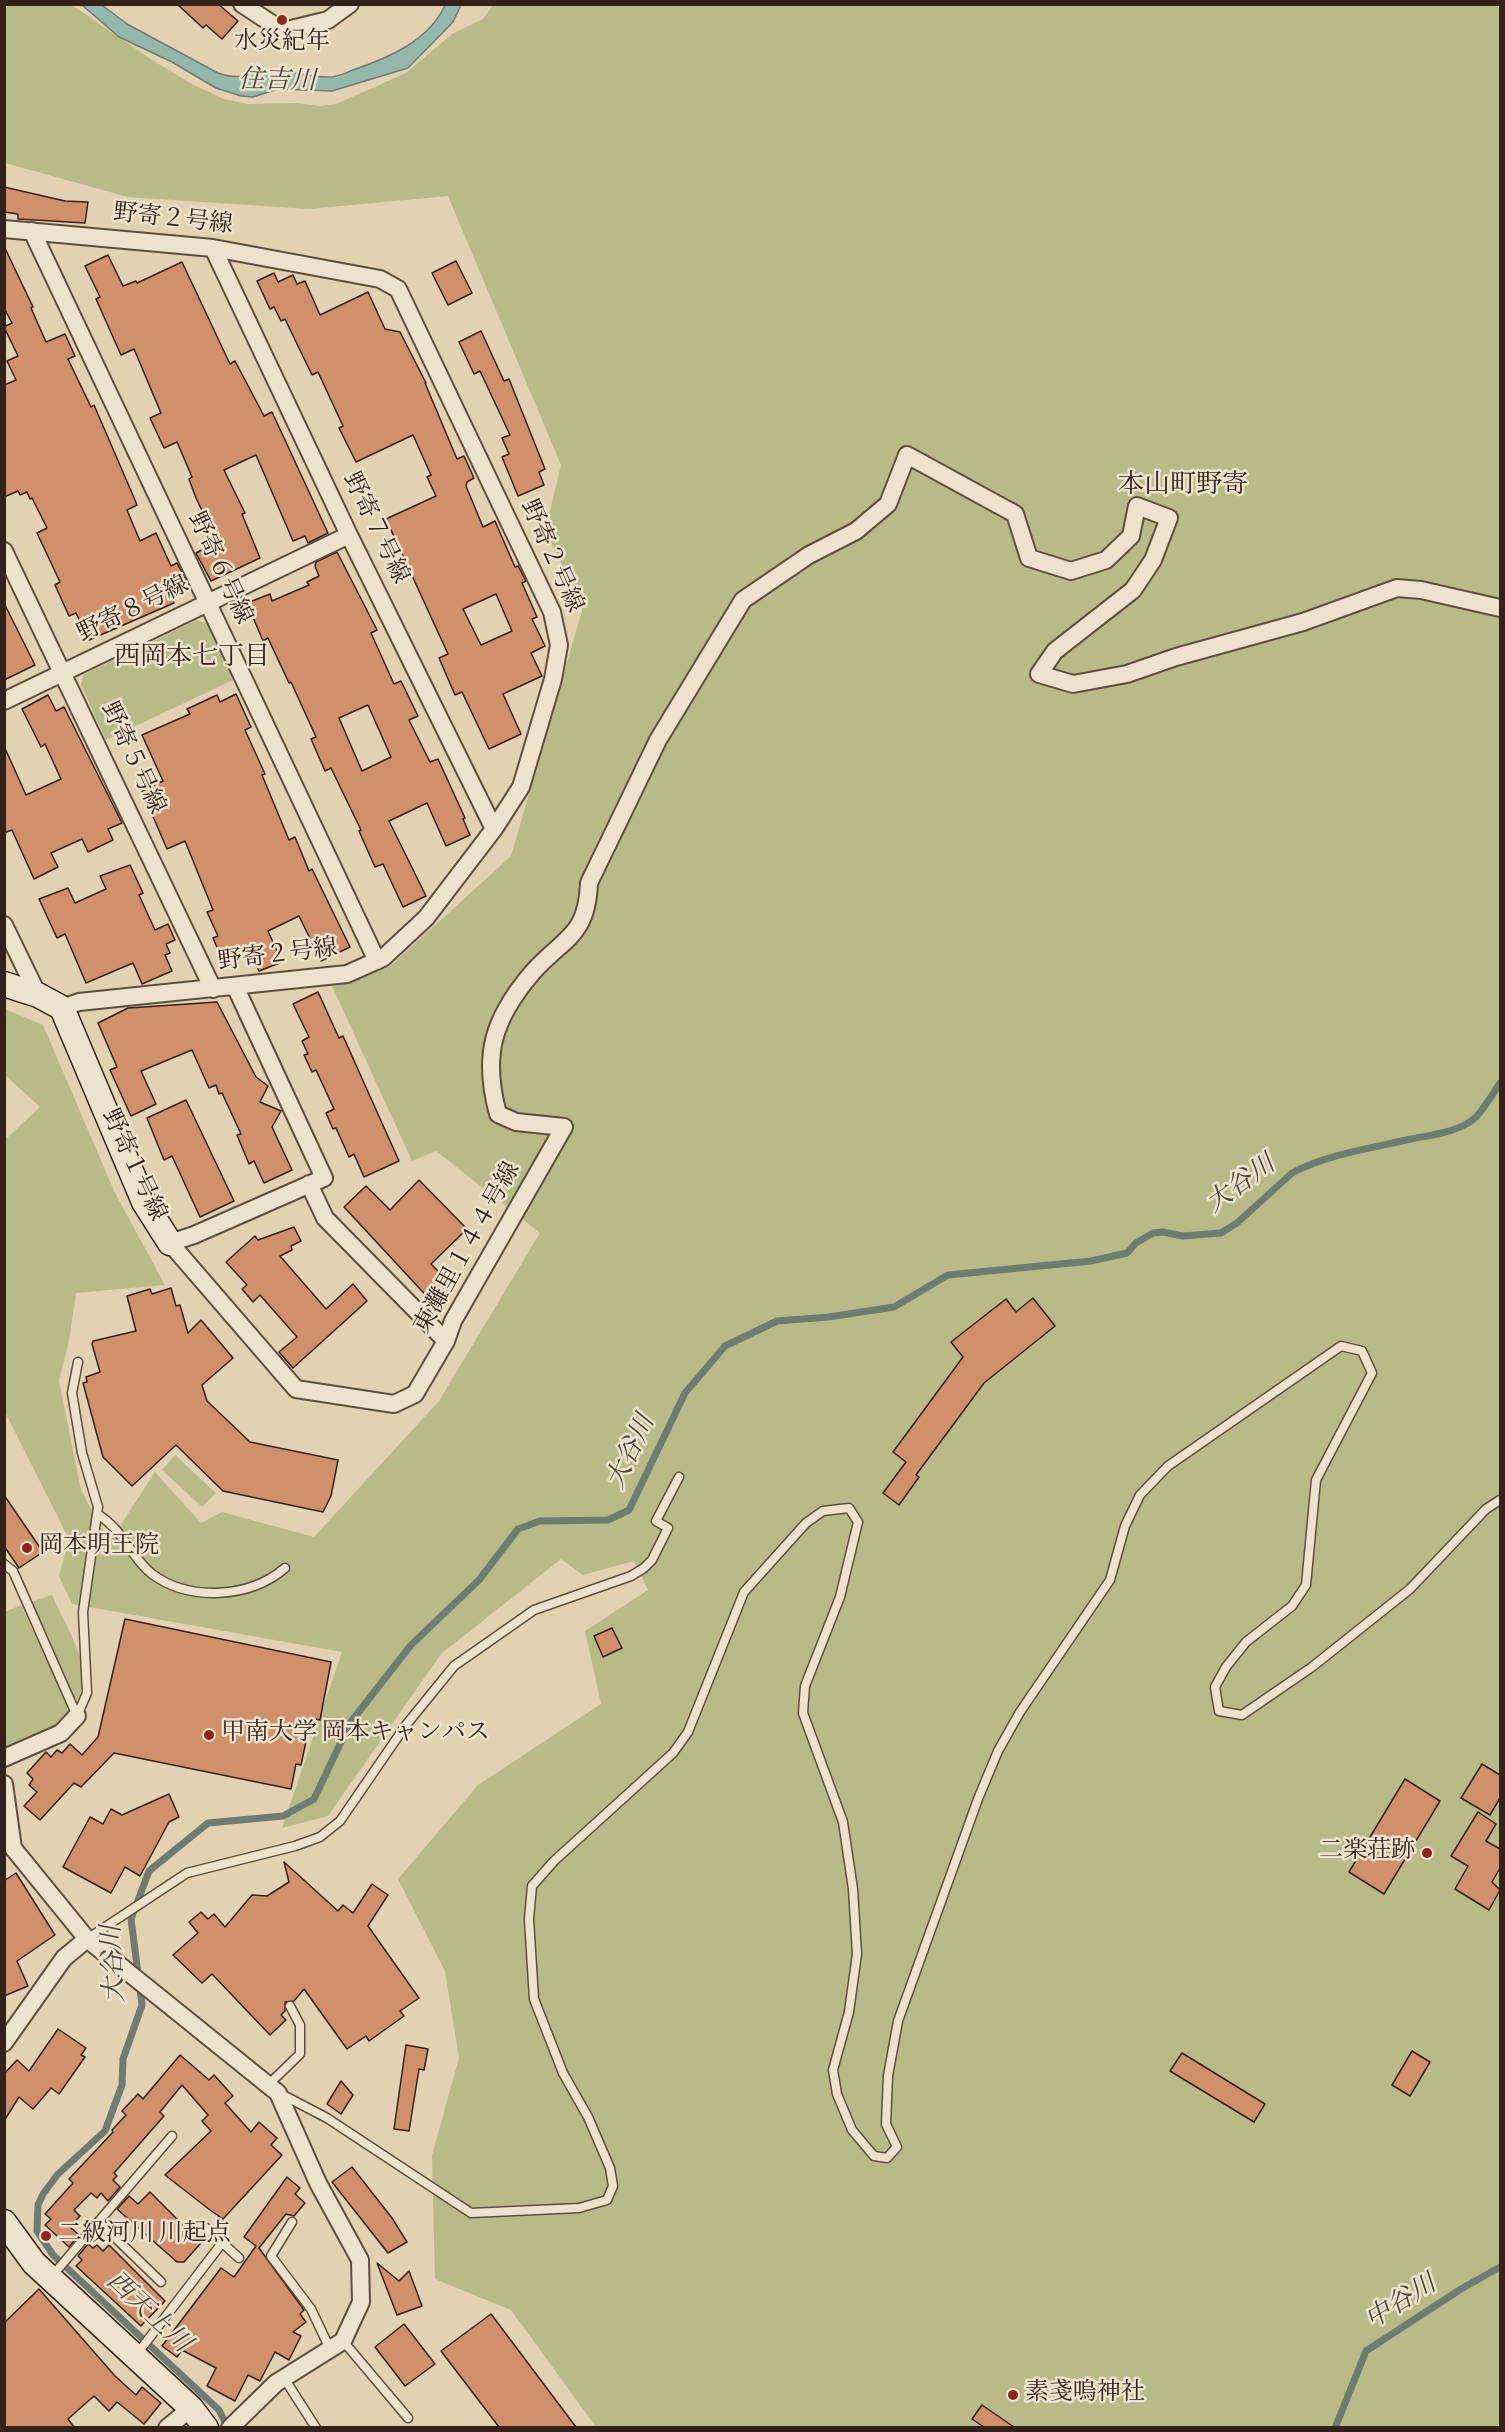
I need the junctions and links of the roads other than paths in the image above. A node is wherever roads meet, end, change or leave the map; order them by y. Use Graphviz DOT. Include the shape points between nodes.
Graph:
graph roads {
  1 [pos="242,4"];
  2 [pos="350,4"];
  3 [pos="4,229"];
  4 [pos="32,231"];
  5 [pos="213,248"];
  6 [pos="349,535"];
  7 [pos="4,551"];
  8 [pos="207,603"];
  9 [pos="1500,608"];
  10 [pos="63,672"];
  11 [pos="4,701"];
  12 [pos="494,829"];
  13 [pos="4,925"];
  14 [pos="377,961"];
  15 [pos="4,984"];
  16 [pos="235,986"];
  17 [pos="213,989"];
  18 [pos="38,995"];
  19 [pos="62,1008"];
  20 [pos="309,1184"];
  21 [pos="170,1243"];
  22 [pos="446,1341"];
  23 [pos="78,1362"];
  24 [pos="679,1477"];
  25 [pos="1500,1500"];
  26 [pos="97,1514"];
  27 [pos="4,1564"];
  28 [pos="285,1568"];
  29 [pos="77,1716"];
  30 [pos="4,1758"];
  31 [pos="4,1784"];
  32 [pos="9,1852"];
  33 [pos="87,1939"];
  34 [pos="290,2006"];
  35 [pos="4,2043"];
  36 [pos="273,2089"];
  37 [pos="172,2136"];
  38 [pos="4,2222"];
  39 [pos="99,2222"];
  40 [pos="292,2222"];
  41 [pos="205,2227"];
  42 [pos="222,2243"];
  43 [pos="239,2258"];
  44 [pos="57,2270"];
  45 [pos="161,2282"];
  46 [pos="337,2345"];
  47 [pos="142,2348"];
  48 [pos="284,2378"];
  49 [pos="191,2408"];
  50 [pos="408,2418"];
  51 [pos="167,2427"];
  52 [pos="206,2427"];
  53 [pos="231,2427"];
  54 [pos="316,2427"];
  1 -- 2 [label="street" via="283,31 328,20"];
  3 -- 4 [label="street, 野寄２号線"];
  4 -- 5 [label="street, 野寄２号線"];
  4 -- 8 [label="street, 野寄６号線"];
  5 -- 6 [label="street, 野寄７号線"];
  5 -- 12 [label="street, 野寄２号線" via="380,279 398,289 552,612 559,645 521,787"];
  6 -- 8 [label="street, 野寄８号線"];
  6 -- 12 [label="street, 野寄７号線"];
  7 -- 10 [label="street, 野寄５号線"];
  8 -- 10 [label="street, 野寄８号線"];
  8 -- 14 [label="street, 野寄６号線"];
  9 -- 22 [label="street, 東灘里１４４号線" via="1397,588 1304,622 1127,674 1073,684 1039,674 1054,651 1133,591 1153,560 1169,518 1137,506 1131,536 1106,560 1071,571 1029,558 1015,514 907,455 888,504 856,531 809,555 743,600 658,740 589,883 588,907 579,927 533,973 506,1009 490,1046 490,1085 498,1114 516,1122 564,1127 453,1321"];
  10 -- 11 [label="street, 野寄８号線"];
  10 -- 17 [label="street, 野寄５号線"];
  12 -- 14 [label="street, 野寄２号線" via="426,918"];
  13 -- 18 [label="street"];
  14 -- 16 [label="street, 野寄２号線" via="347,974"];
  15 -- 18 [label="street"];
  16 -- 17 [label="street, 野寄２号線"];
  16 -- 20 [label="street" via="324,1178"];
  17 -- 19 [label="street, 野寄２号線" via="79,1002"];
  18 -- 19 [label="street"];
  19 -- 21 [label="street, 野寄１号線" via="144,1202"];
  20 -- 21 [label="street, 野寄１号線"];
  20 -- 22 [label="street" via="325,1218"];
  21 -- 22 [label="street, 東灘里１４４号線" via="296,1389 394,1404 415,1394"];
  23 -- 26 [label="lane" via="72,1393"];
  24 -- 33 [label="lane" via="656,1521 668,1528 652,1560 631,1576 534,1610 454,1666 406,1725 340,1821 320,1837 187,1873"];
  25 -- 36 [label="lane" via="1486,1509 1410,1589 1312,1667 1242,1715 1219,1711 1215,1687 1246,1642 1292,1606 1306,1585 1316,1480 1372,1373 1362,1351 1341,1346 1168,1466 1140,1495 1125,1526 1110,1580 1020,1712 978,1798 898,2021 888,2076 886,2124 897,2147 887,2158 874,2156 852,2130 837,2094 833,2070 849,2012 857,1954 854,1889 843,1822 803,1713 805,1686 840,1597 858,1522 849,1508 824,1511 806,1523 744,1592 688,1732 673,1753 554,1861 532,1886 529,1919 534,1999 563,2073 588,2116 610,2168 613,2186 607,2200 579,2208 471,2213 327,2118"];
  26 -- 28 [label="lane" via="112,1522 152,1574 187,1592 218,1594 272,1579"];
  26 -- 29 [label="lane" via="83,1612 87,1693"];
  27 -- 29 [label="lane" via="13,1571"];
  29 -- 30 [label="street" via="61,1733"];
  31 -- 32 [label="street"];
  32 -- 33 [label="street"];
  33 -- 35 [label="street" via="64,1958"];
  33 -- 36 [label="street"];
  34 -- 36 [label="lane" via="300,2025 300,2054"];
  36 -- 46 [label="street" via="360,2260 361,2302"];
  37 -- 39 [label="lane"];
  38 -- 44 [label="street" via="34,2263"];
  39 -- 44 [label="lane"];
  39 -- 45 [label="lane"];
  40 -- 46 [label="lane" via="271,2256"];
  41 -- 42 [label="lane"];
  42 -- 43 [label="lane"];
  42 -- 47 [label="lane"];
  44 -- 47 [label="street"];
  46 -- 48 [label="street"];
  46 -- 50 [label="lane"];
  47 -- 49 [label="street"];
  48 -- 53 [label="street"];
  48 -- 54 [label="lane"];
  49 -- 51 [label="street"];
  49 -- 52 [label="street"];
}
